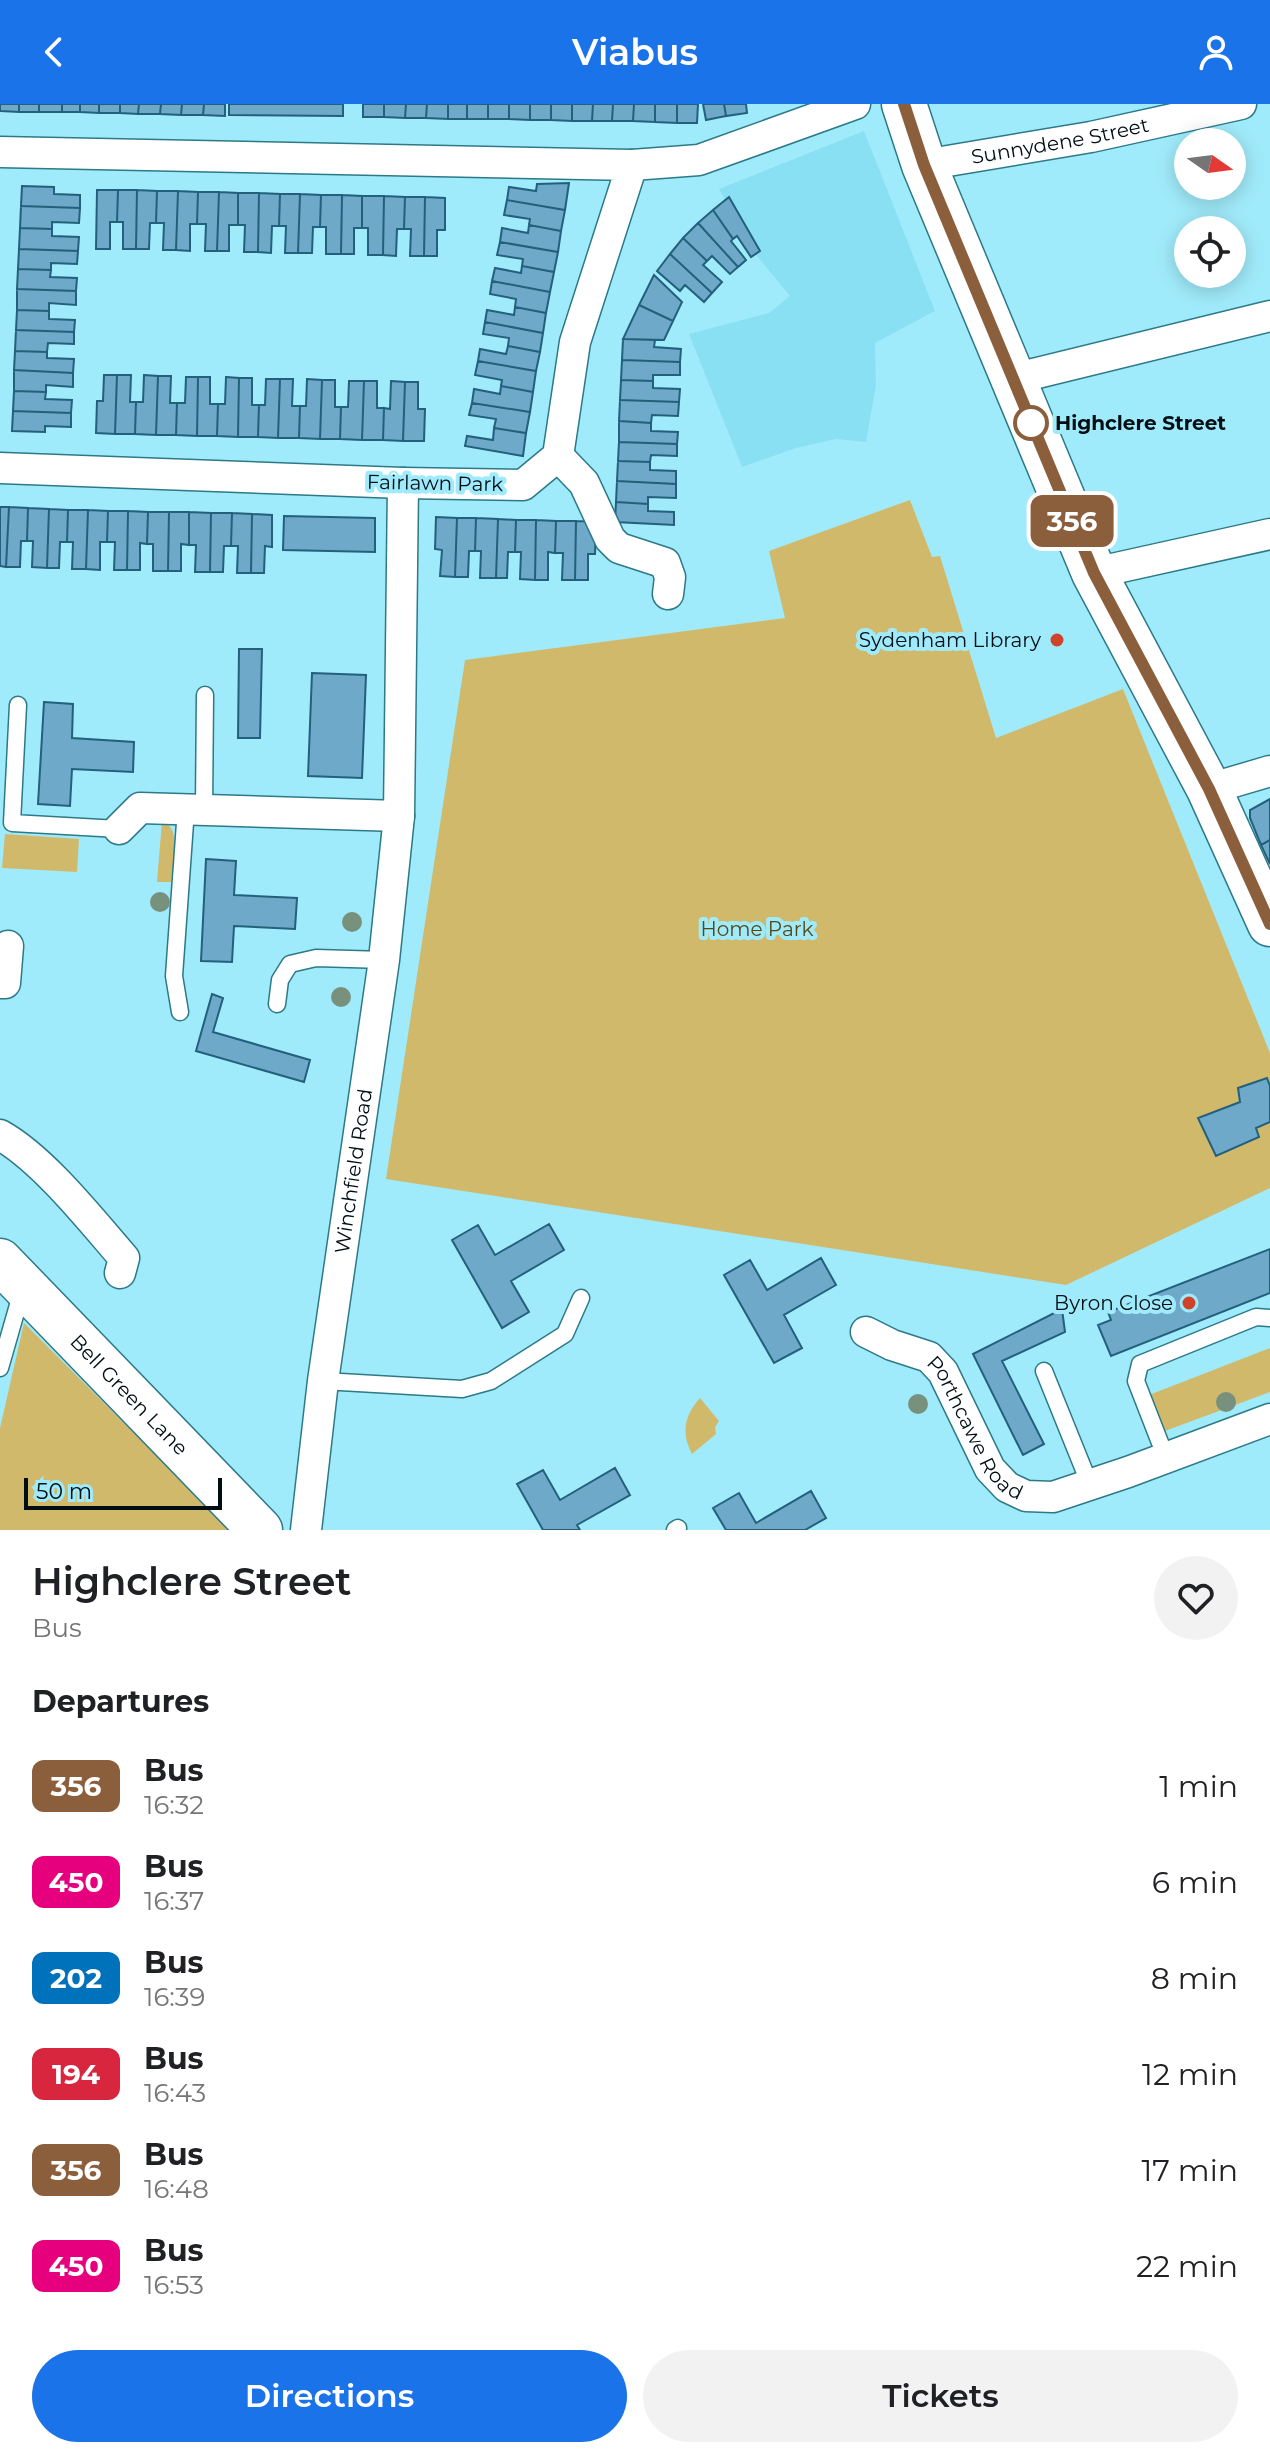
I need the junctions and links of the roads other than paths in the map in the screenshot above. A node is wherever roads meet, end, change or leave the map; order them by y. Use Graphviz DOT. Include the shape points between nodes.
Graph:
graph roads {
  1 [pos="855,104"];
  2 [pos="904,104"];
  3 [pos="1241,104"];
  4 [pos="0,152"];
  5 [pos="632,165"];
  6 [pos="924,165"];
  7 [pos="1270,316"];
  8 [pos="1013,379"];
  9 [pos="558,456"];
  10 [pos="0,468"];
  11 [pos="403,483"];
  12 [pos="1270,534"];
  13 [pos="1094,573"];
  14 [pos="668,594"];
  15 [pos="205,695"];
  16 [pos="18,705"];
  17 [pos="1270,771"];
  18 [pos="1209,789"];
  19 [pos="195,809"];
  20 [pos="399,816"];
  21 [pos="119,829"];
  22 [pos="1270,924"];
  23 [pos="8,946"];
  24 [pos="384,960"];
  25 [pos="0,983"];
  26 [pos="277,1004"];
  27 [pos="180,1012"];
  28 [pos="0,1135"];
  29 [pos="12,1273"];
  30 [pos="120,1273"];
  31 [pos="581,1298"];
  32 [pos="1270,1318"];
  33 [pos="866,1332"];
  34 [pos="0,1368"];
  35 [pos="1044,1371"];
  36 [pos="323,1381"];
  37 [pos="1270,1419"];
  38 [pos="1166,1458"];
  39 [pos="1090,1485"];
  40 [pos="260,1530"];
  41 [pos="306,1530"];
  1 -- 5 [label="street" via="699,160"];
  2 -- 6 [label="main road"];
  3 -- 6 [label="street, Sunnydene Street" via="1091,137"];
  4 -- 5 [label="street"];
  5 -- 9 [label="street" via="575,342"];
  6 -- 8 [label="main road"];
  7 -- 8 [label="street"];
  8 -- 13 [label="main road"];
  9 -- 11 [label="street, Fairlawn Park" via="523,485"];
  9 -- 14 [label="street" via="584,483 610,539 619,548 665,563"];
  10 -- 11 [label="street, Fairlawn Park"];
  11 -- 20 [label="street, Winchfield Road"];
  12 -- 13 [label="street"];
  13 -- 18 [label="main road"];
  15 -- 19 [label="lane"];
  16 -- 21 [label="lane" via="12,823"];
  17 -- 18 [label="street"];
  18 -- 22 [label="main road"];
  19 -- 20 [label="street"];
  19 -- 21 [label="street" via="140,808"];
  19 -- 27 [label="lane" via="174,976"];
  20 -- 24 [label="street, Winchfield Road"];
  23 -- 25 [label="street" via="5,983"];
  24 -- 26 [label="lane" via="316,958 290,964 280,980"];
  24 -- 36 [label="street, Winchfield Road"];
  28 -- 30 [label="street" via="21,1147 99,1229 124,1258"];
  29 -- 34 [label="lane"];
  29 -- 40 [label="main road, Bell Green Lane"];
  31 -- 36 [label="lane" via="565,1334 491,1381 462,1389"];
  32 -- 38 [label="lane" via="1256,1317 1140,1364 1136,1381"];
  33 -- 39 [label="street, Porthcawe Road" via="929,1357 943,1372 990,1469 1007,1487 1026,1496 1053,1497"];
  35 -- 39 [label="lane"];
  36 -- 41 [label="street, Winchfield Road"];
  37 -- 38 [label="street, Porthcawe Road"];
  38 -- 39 [label="street, Porthcawe Road"];
}
